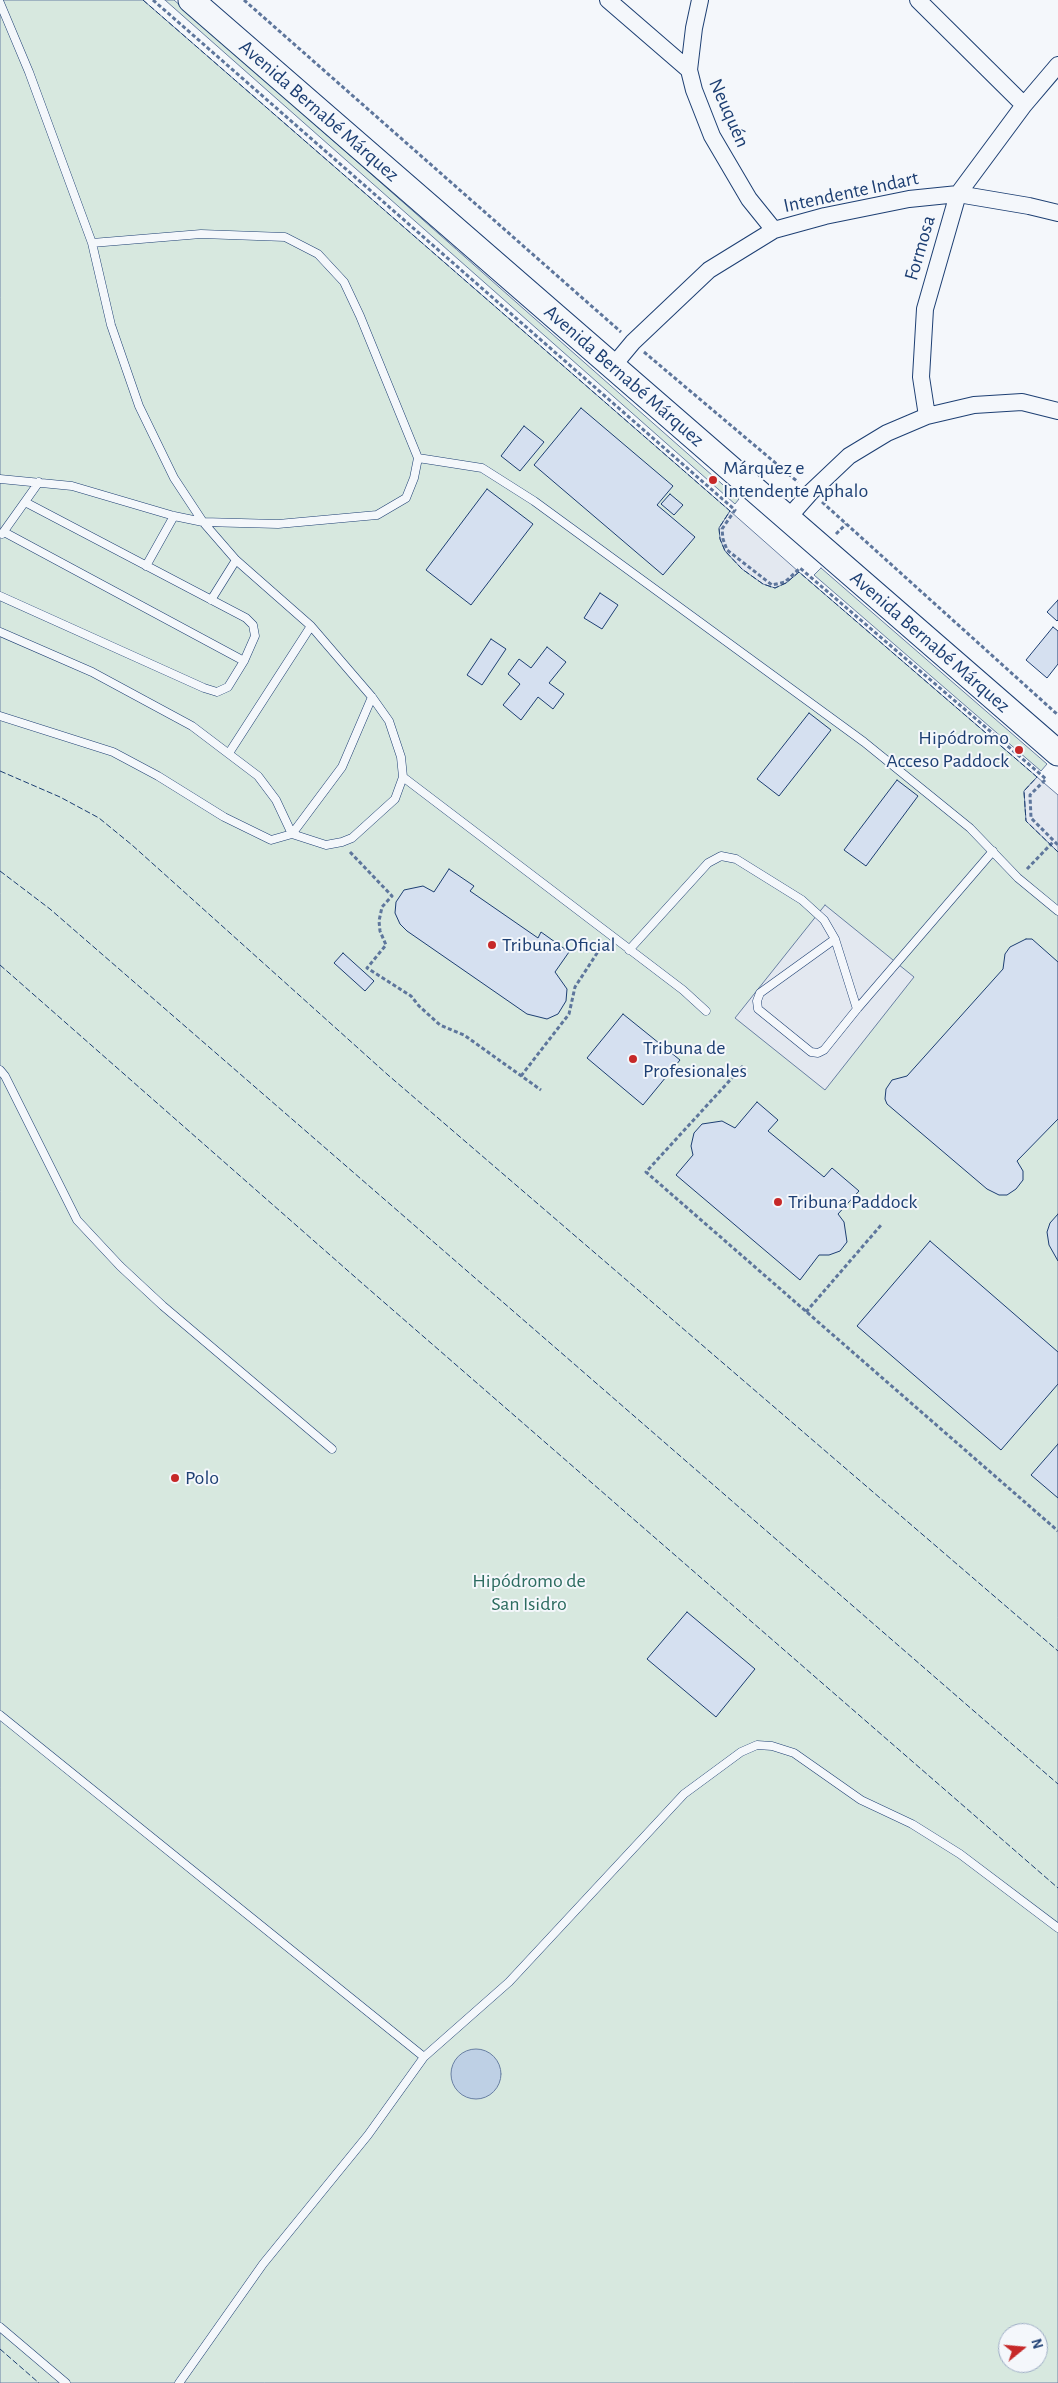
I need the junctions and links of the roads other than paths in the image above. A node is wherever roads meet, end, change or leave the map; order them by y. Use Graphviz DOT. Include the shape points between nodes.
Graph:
graph roads {
  1 [pos="191,0"];
  2 [pos="608,0"];
  3 [pos="700,0"];
  4 [pos="918,0"];
  5 [pos="0,4"];
  6 [pos="1058,65"];
  7 [pos="689,70"];
  8 [pos="1024,105"];
  9 [pos="958,194"];
  10 [pos="1058,213"];
  11 [pos="774,230"];
  12 [pos="92,243"];
  13 [pos="613,366"];
  14 [pos="1058,411"];
  15 [pos="927,416"];
  16 [pos="418,458"];
  17 [pos="0,479"];
  18 [pos="39,482"];
  19 [pos="25,502"];
  20 [pos="174,516"];
  21 [pos="788,518"];
  22 [pos="203,522"];
  23 [pos="2,533"];
  24 [pos="236,560"];
  25 [pos="146,566"];
  26 [pos="0,596"];
  27 [pos="211,600"];
  28 [pos="311,626"];
  29 [pos="0,632"];
  30 [pos="244,661"];
  31 [pos="372,696"];
  32 [pos="0,716"];
  33 [pos="229,753"];
  34 [pos="1058,753"];
  35 [pos="404,778"];
  36 [pos="292,834"];
  37 [pos="993,851"];
  38 [pos="1058,911"];
  39 [pos="835,940"];
  40 [pos="630,950"];
  41 [pos="856,1008"];
  42 [pos="706,1011"];
  43 [pos="0,1070"];
  44 [pos="332,1449"];
  45 [pos="0,1715"];
  46 [pos="1058,1928"];
  47 [pos="424,2057"];
  48 [pos="0,2327"];
  49 [pos="66,2383"];
  50 [pos="179,2383"];
  1 -- 13 [label="main road, Avenida Bernabé Márquez"];
  2 -- 7 [label="street"];
  3 -- 7 [label="street, Neuquén"];
  4 -- 8 [label="street"];
  5 -- 12 [label="lane" via="29,72"];
  6 -- 8 [label="street, Formosa"];
  7 -- 11 [label="street, Neuquén" via="712,136 749,199"];
  8 -- 9 [label="street, Formosa"];
  9 -- 10 [label="street, Intendente Indart"];
  9 -- 11 [label="street, Intendente Indart" via="909,199"];
  9 -- 15 [label="street, Formosa" via="925,309 921,377"];
  11 -- 13 [label="street, Intendente Indart" via="709,270 633,342"];
  12 -- 16 [label="lane" via="201,234 285,237 318,254 344,282"];
  12 -- 22 [label="lane" via="111,325 140,406 174,478"];
  13 -- 21 [label="main road, Avenida Bernabé Márquez"];
  14 -- 15 [label="street" via="1022,402 974,405"];
  15 -- 21 [label="street" via="887,433 849,456"];
  16 -- 22 [label="lane" via="406,498 377,515 278,524"];
  16 -- 37 [label="lane" via="482,468 534,501 864,742 945,806"];
  17 -- 18 [label="lane"];
  18 -- 19 [label="lane"];
  18 -- 20 [label="lane" via="72,486"];
  19 -- 23 [label="lane"];
  19 -- 25 [label="lane"];
  20 -- 22 [label="lane"];
  20 -- 25 [label="lane"];
  21 -- 34 [label="main road, Avenida Bernabé Márquez"];
  22 -- 24 [label="lane"];
  23 -- 30 [label="lane"];
  24 -- 27 [label="lane"];
  24 -- 28 [label="lane"];
  25 -- 27 [label="lane"];
  26 -- 30 [label="lane" via="217,692 228,687"];
  27 -- 30 [label="lane" via="253,625 255,636"];
  28 -- 31 [label="lane"];
  28 -- 33 [label="lane"];
  29 -- 33 [label="lane" via="92,672 192,726"];
  31 -- 35 [label="lane" via="389,721"];
  31 -- 36 [label="lane" via="342,767"];
  32 -- 36 [label="lane" via="114,752 224,817 271,840"];
  33 -- 36 [label="lane" via="258,776 276,800"];
  35 -- 36 [label="lane" via="395,799 352,838 326,845"];
  35 -- 40 [label="lane"];
  37 -- 38 [label="lane" via="1018,878"];
  37 -- 41 [label="lane"];
  39 -- 40 [label="lane" via="824,920 802,900 736,859 721,856 708,863"];
  39 -- 41 [label="lane"];
  39 -- 41 [label="lane" via="760,993 756,1000 758,1009 811,1052 818,1053 824,1050"];
  40 -- 42 [label="lane"];
  43 -- 44 [label="lane" via="77,1220 163,1306"];
  45 -- 47 [label="lane"];
  46 -- 47 [label="lane" via="960,1854 912,1824 861,1800 794,1753 757,1745 741,1752 684,1794 509,1982"];
  47 -- 50 [label="lane" via="368,2135 263,2264"];
  48 -- 49 [label="lane"];
}
